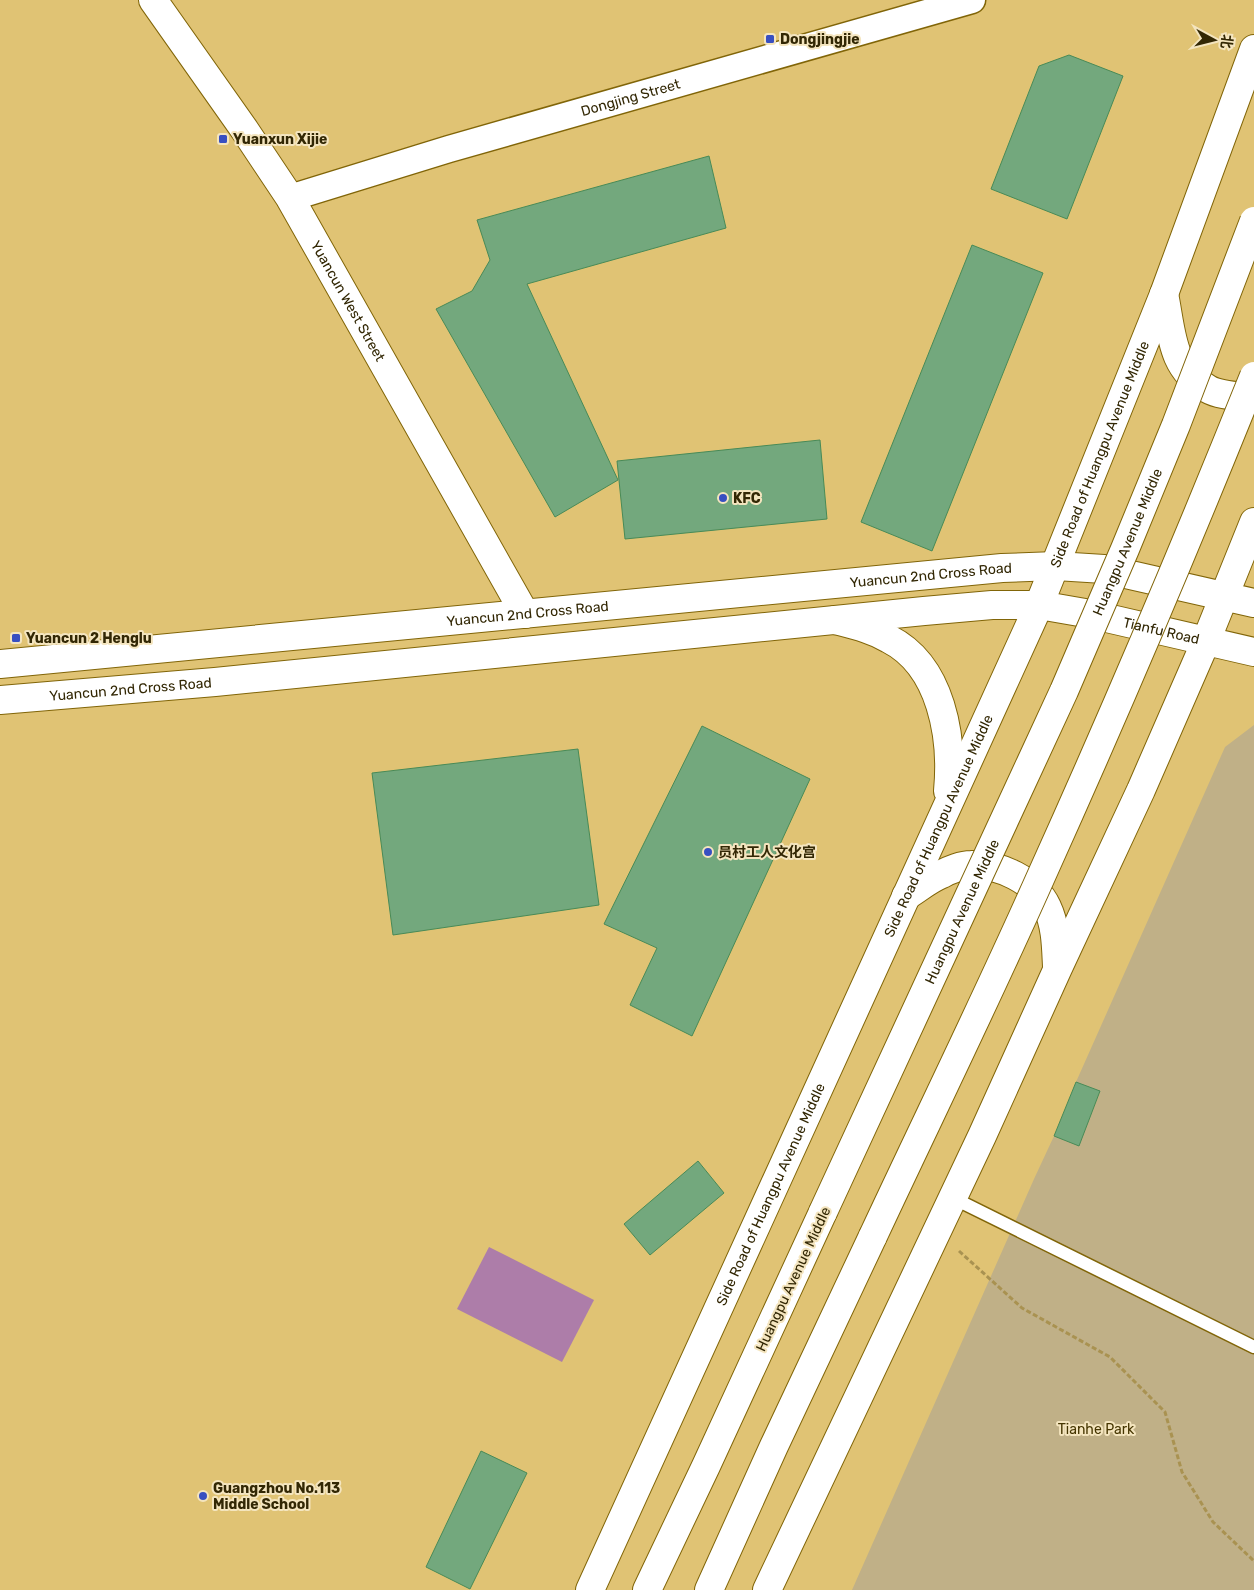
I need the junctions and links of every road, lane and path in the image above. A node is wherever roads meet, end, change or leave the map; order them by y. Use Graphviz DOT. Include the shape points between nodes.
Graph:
graph roads {
  1 [pos="153,0"];
  2 [pos="972,0"];
  3 [pos="1254,49"];
  4 [pos="290,198"];
  5 [pos="1254,221"];
  6 [pos="1164,294"];
  7 [pos="1254,376"];
  8 [pos="1254,398"];
  9 [pos="1254,522"];
  10 [pos="1056,566"];
  11 [pos="1224,596"];
  12 [pos="1254,603"];
  13 [pos="1039,605"];
  14 [pos="525,614"];
  15 [pos="835,620"];
  16 [pos="1206,641"];
  17 [pos="1254,652"];
  18 [pos="0,664"];
  19 [pos="0,700"];
  20 [pos="947,806"];
  21 [pos="906,896"];
  22 [pos="1058,968"];
  23 [pos="953,1198"];
  24 [pos="937,1231"];
  25 [pos="1254,1346"];
  26 [pos="1254,1561"];
  27 [pos="590,1590"];
  28 [pos="647,1590"];
  29 [pos="709,1590"];
  30 [pos="767,1590"];
  1 -- 4 [label="main road, Yuancun West Street"];
  2 -- 4 [label="street, Dongjing Street"];
  3 -- 6 [label="main road, Side Road of Huangpu Avenue Middle"];
  4 -- 14 [label="main road, Yuancun West Street"];
  5 -- 28 [label="main road, Huangpu Avenue Middle, bridge" via="1176,425 1064,691"];
  6 -- 8 [label="main road" via="1175,351 1185,371 1209,390"];
  6 -- 10 [label="main road, Side Road of Huangpu Avenue Middle"];
  7 -- 29 [label="main road, bridge" via="1184,548 1046,865"];
  9 -- 11 [label="main road"];
  10 -- 11 [label="main road" via="1104,569"];
  10 -- 13 [label="main road, Side Road of Huangpu Avenue Middle"];
  10 -- 14 [label="main road, Yuancun 2nd Cross Road" via="1002,568"];
  11 -- 12 [label="main road"];
  11 -- 16 [label="main road"];
  13 -- 15 [label="main road, Yuancun 2nd Cross Road" via="992,605"];
  13 -- 16 [label="main road, Tianfu Road"];
  13 -- 20 [label="main road, Side Road of Huangpu Avenue Middle"];
  14 -- 18 [label="main road, Yuancun 2nd Cross Road"];
  15 -- 19 [label="main road, Yuancun 2nd Cross Road" via="235,680"];
  15 -- 20 [label="main road" via="891,639 918,661 936,694 947,734"];
  16 -- 17 [label="main road, Tianfu Road"];
  16 -- 22 [label="main road"];
  20 -- 21 [label="main road, Side Road of Huangpu Avenue Middle"];
  21 -- 22 [label="main road" via="942,873 970,865 995,868 1014,875 1029,883 1047,907 1055,929"];
  21 -- 27 [label="main road, Side Road of Huangpu Avenue Middle"];
  22 -- 23 [label="main road"];
  23 -- 24 [label="main road"];
  23 -- 25 [label="lane"];
  24 -- 26 [label="path" via="1022,1308 1110,1357 1165,1412 1182,1472 1213,1522"];
  24 -- 30 [label="main road"];
}
